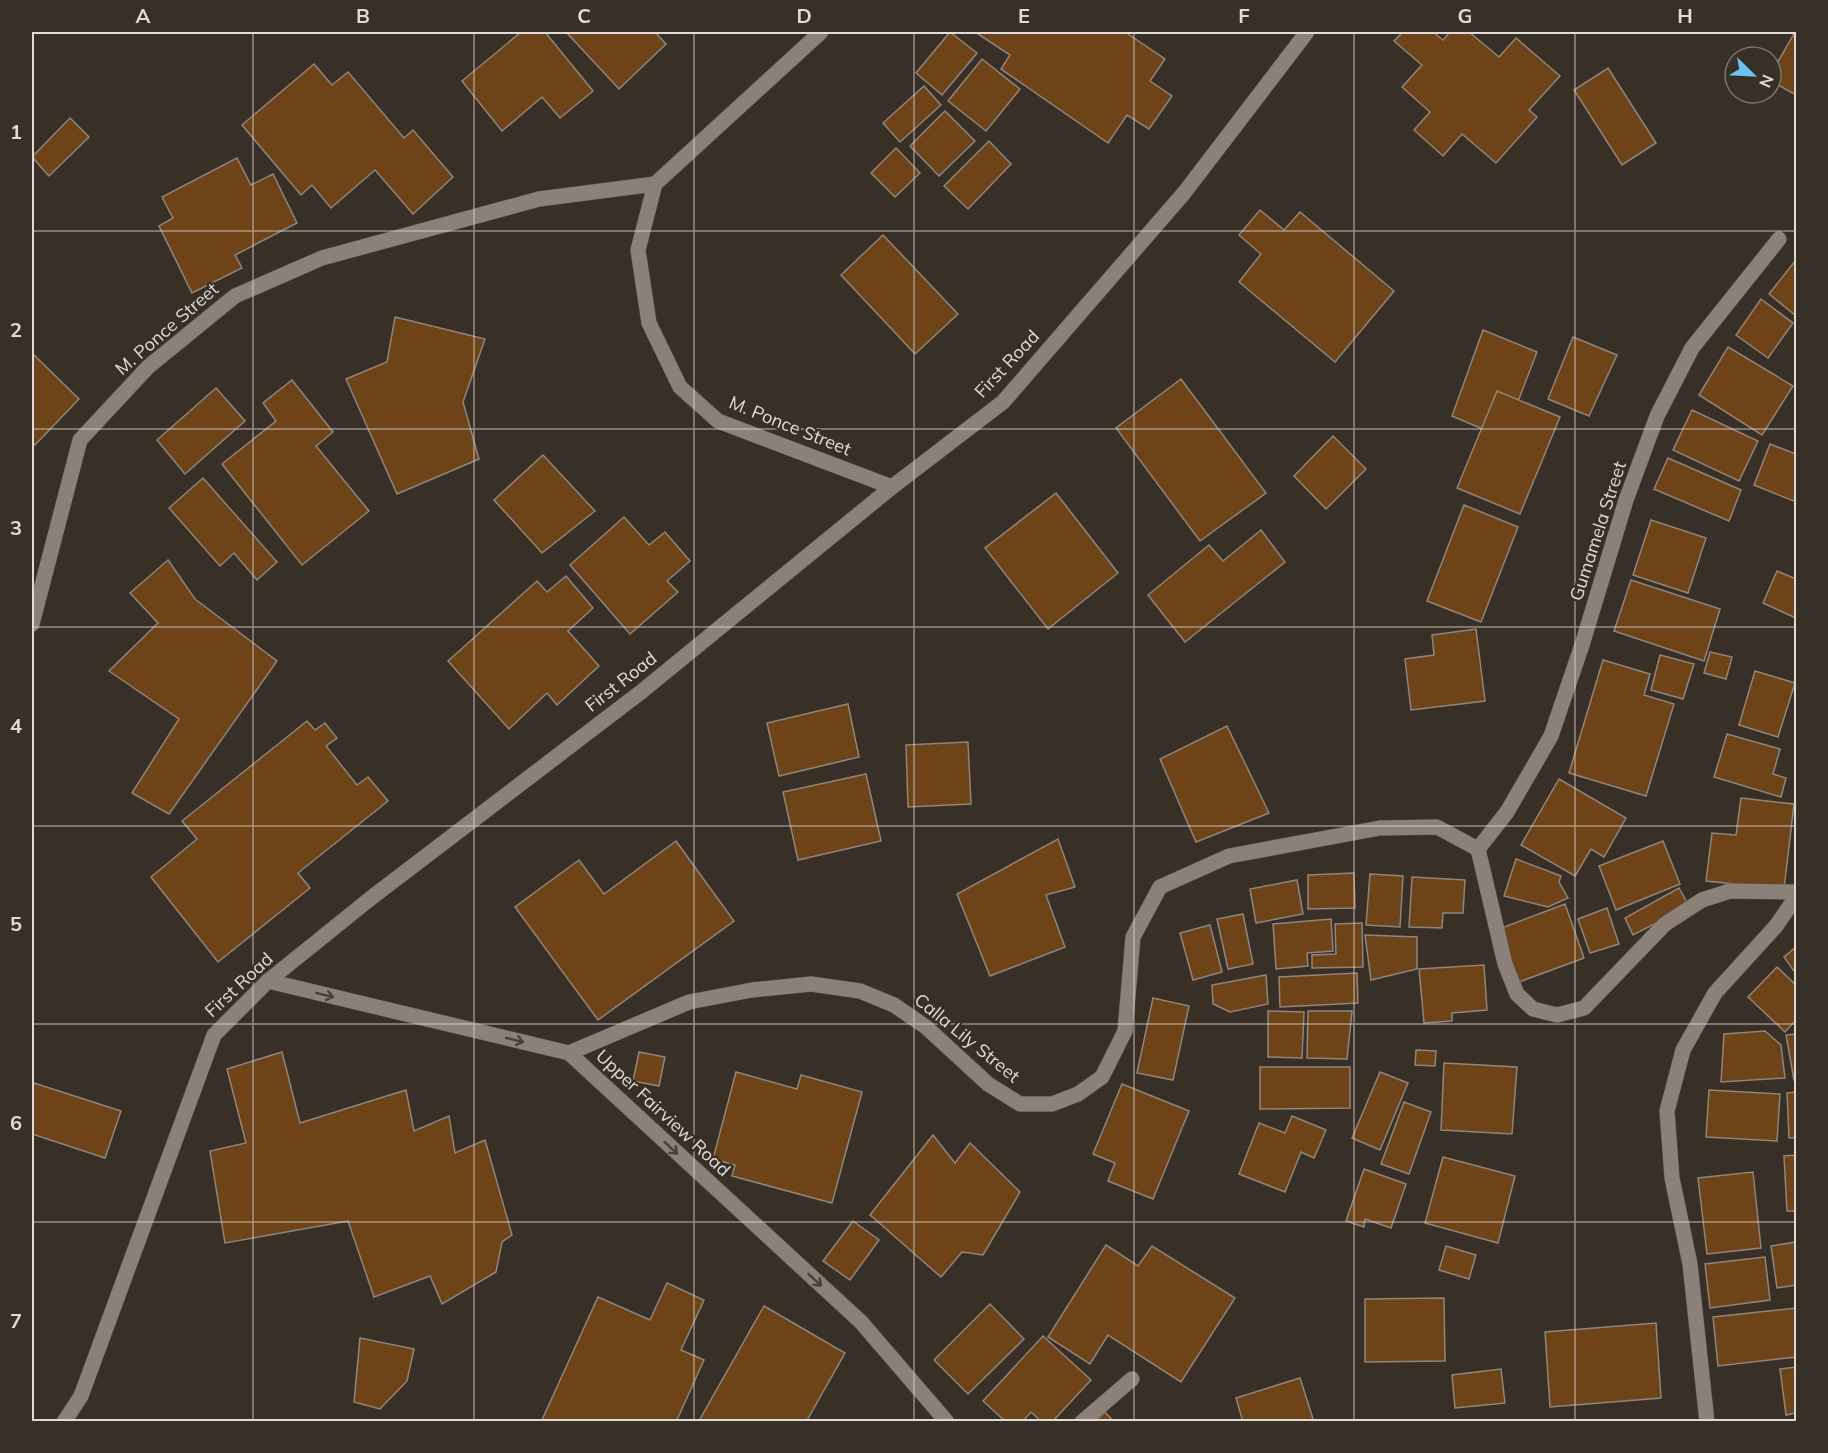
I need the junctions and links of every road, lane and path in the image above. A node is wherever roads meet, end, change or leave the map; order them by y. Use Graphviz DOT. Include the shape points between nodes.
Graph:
graph roads {
  1 [pos="821,32"];
  2 [pos="1307,32"];
  3 [pos="656,184"];
  4 [pos="1779,239"];
  5 [pos="892,487"];
  6 [pos="32,624"];
  7 [pos="1478,849"];
  8 [pos="1797,892"];
  9 [pos="1797,897"];
  10 [pos="268,981"];
  11 [pos="569,1053"];
  12 [pos="1132,1379"];
  13 [pos="64,1422"];
  14 [pos="947,1422"];
  15 [pos="1082,1422"];
  16 [pos="1707,1422"];
  1 -- 3 [label="street"];
  2 -- 5 [label="street, First Road" via="1184,193 1003,402"];
  3 -- 5 [label="street, M. Ponce Street" via="638,250 649,323 680,387 718,421"];
  3 -- 6 [label="street, M. Ponce Street" via="539,199 322,258 235,296 148,367 80,440"];
  4 -- 7 [label="street, Gumamela Street" via="1692,348 1657,416 1551,736 1507,813"];
  5 -- 10 [label="street, First Road" via="642,692"];
  7 -- 8 [label="street" via="1505,964 1517,994 1533,1009 1557,1015 1584,1008 1665,924 1702,900 1730,891"];
  7 -- 11 [label="street, Calla Lily Street" via="1437,827 1380,828 1229,856 1160,887 1133,937 1125,1031 1102,1077 1078,1094 1052,1104 1020,1104 988,1084 926,1027 894,1005 860,991 811,984 689,1002"];
  9 -- 16 [label="street" via="1715,993 1683,1050 1667,1111 1672,1178 1690,1264"];
  10 -- 11 [label="street, Upper Fairview Road, one-way"];
  10 -- 13 [label="street, First Road" via="214,1035 81,1396"];
  11 -- 14 [label="street, Upper Fairview Road, one-way" via="861,1322"];
  12 -- 15 [label="street"];
}
